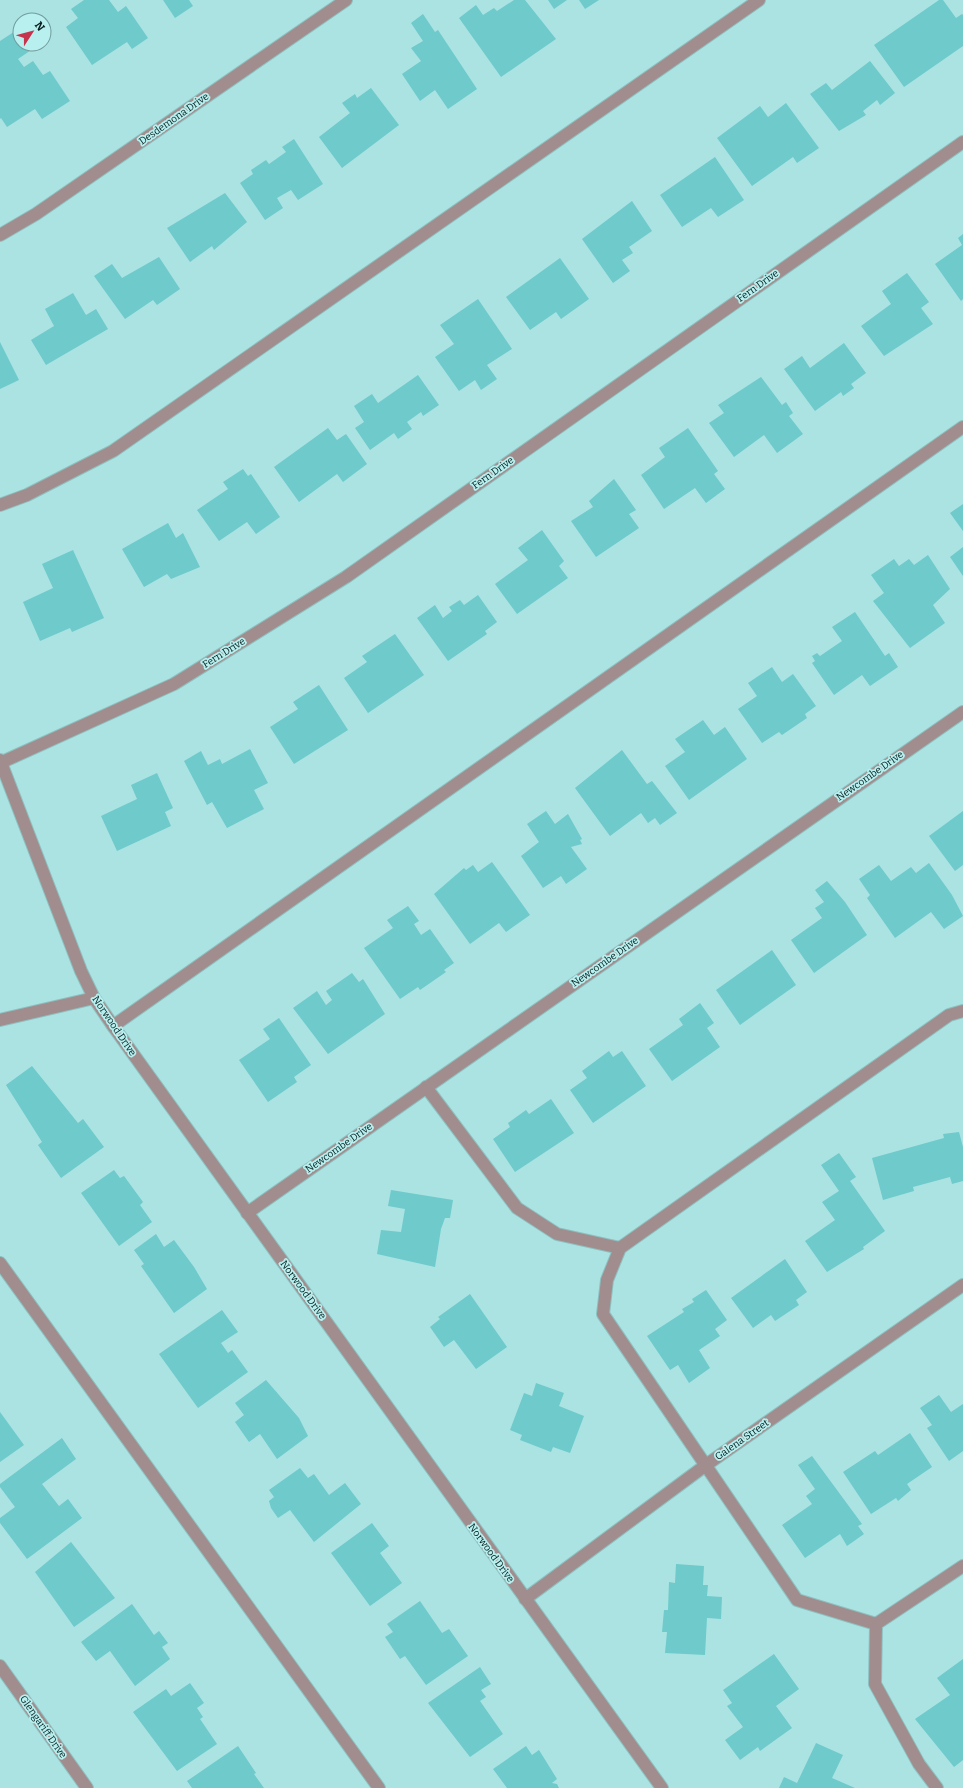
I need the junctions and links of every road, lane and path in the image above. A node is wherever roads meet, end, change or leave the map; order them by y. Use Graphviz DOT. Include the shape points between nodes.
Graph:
graph roads {
  1 [pos="346,0"];
  2 [pos="759,0"];
  3 [pos="963,142"];
  4 [pos="0,235"];
  5 [pos="963,427"];
  6 [pos="0,505"];
  7 [pos="963,712"];
  8 [pos="0,762"];
  9 [pos="94,998"];
  10 [pos="963,1011"];
  11 [pos="0,1020"];
  12 [pos="112,1026"];
  13 [pos="426,1087"];
  14 [pos="247,1212"];
  15 [pos="620,1248"];
  16 [pos="0,1263"];
  17 [pos="963,1285"];
  18 [pos="706,1465"];
  19 [pos="963,1566"];
  20 [pos="525,1599"];
  21 [pos="876,1624"];
  22 [pos="0,1666"];
  23 [pos="87,1788"];
  24 [pos="379,1788"];
  25 [pos="662,1788"];
  26 [pos="937,1788"];
  1 -- 4 [label="street, Desdemona Drive" via="43,209"];
  2 -- 6 [label="street" via="113,451 28,495"];
  3 -- 8 [label="street, Fern Drive" via="346,577 174,684"];
  5 -- 12 [label="street"];
  7 -- 13 [label="street, Newcombe Drive"];
  8 -- 9 [label="street, Norwood Drive" via="81,972"];
  9 -- 11 [label="street"];
  9 -- 12 [label="street, Norwood Drive"];
  10 -- 15 [label="street" via="949,1014"];
  12 -- 14 [label="street, Norwood Drive"];
  13 -- 14 [label="street, Newcombe Drive"];
  13 -- 15 [label="street" via="517,1208 557,1234"];
  14 -- 20 [label="street, Norwood Drive"];
  15 -- 18 [label="street" via="607,1280 604,1314"];
  16 -- 24 [label="street"];
  17 -- 18 [label="street, Galena Street"];
  18 -- 20 [label="street, Galena Street"];
  18 -- 21 [label="street" via="798,1600"];
  19 -- 21 [label="street"];
  20 -- 25 [label="street, Norwood Drive"];
  21 -- 26 [label="street" via="875,1684 919,1764"];
  22 -- 23 [label="street, Glengariff Drive"];
}
